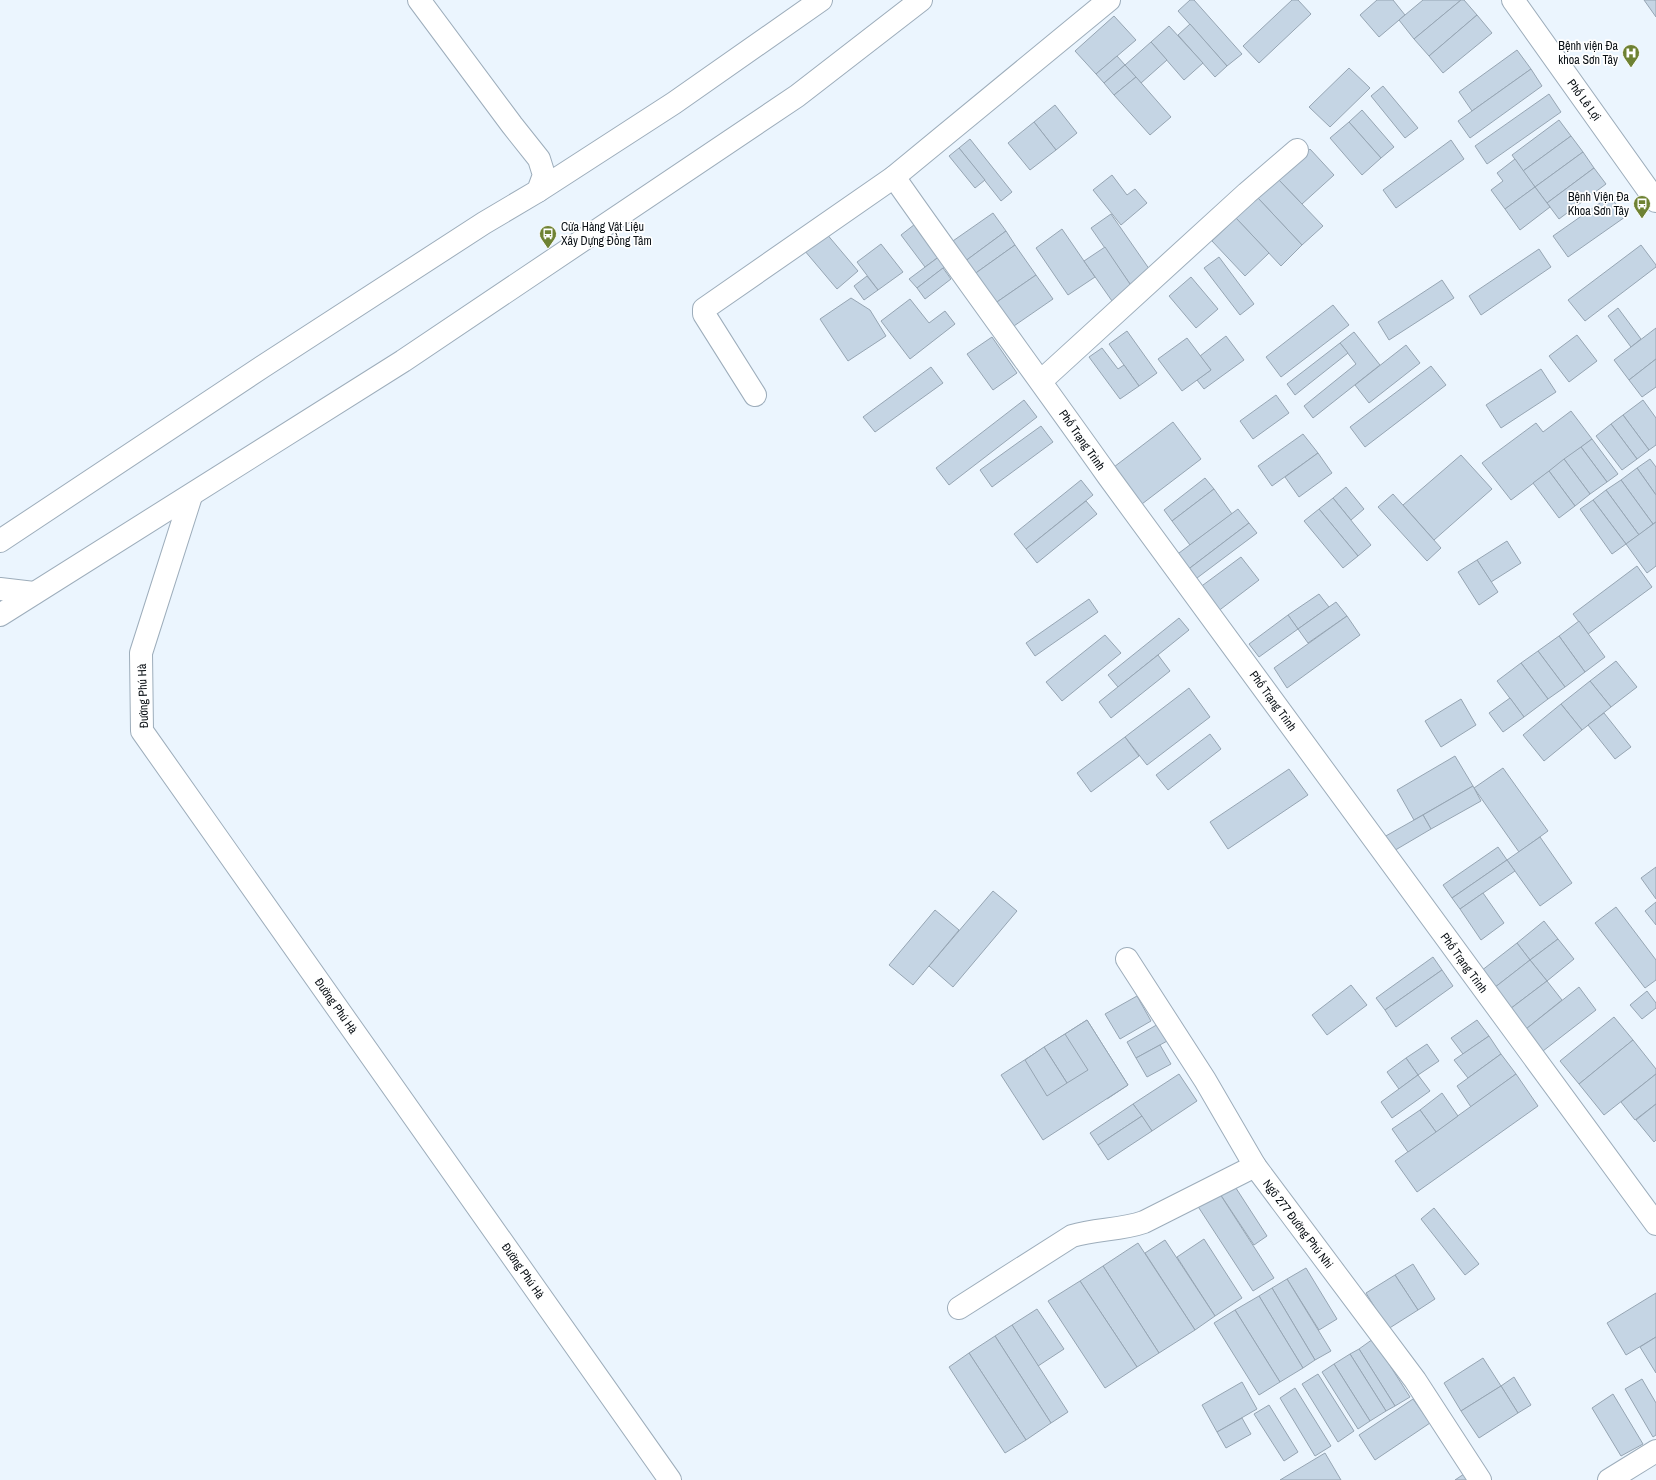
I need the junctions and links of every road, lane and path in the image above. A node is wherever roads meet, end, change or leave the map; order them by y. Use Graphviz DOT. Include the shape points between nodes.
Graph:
graph roads {
  1 [pos="419,0"];
  2 [pos="821,0"];
  3 [pos="921,0"];
  4 [pos="1109,0"];
  5 [pos="1513,0"];
  6 [pos="1297,150"];
  7 [pos="894,177"];
  8 [pos="538,191"];
  9 [pos="1656,201"];
  10 [pos="1041,381"];
  11 [pos="755,395"];
  12 [pos="191,496"];
  13 [pos="0,541"];
  14 [pos="0,588"];
  15 [pos="34,593"];
  16 [pos="0,615"];
  17 [pos="1127,959"];
  18 [pos="1255,1166"];
  19 [pos="1656,1224"];
  20 [pos="959,1308"];
  21 [pos="1656,1451"];
  22 [pos="670,1480"];
  23 [pos="1480,1480"];
  24 [pos="1609,1480"];
  1 -- 8 [label="street" via="539,159 544,175"];
  2 -- 8 [label="street" via="674,103"];
  3 -- 12 [label="street" via="797,96 403,361"];
  4 -- 7 [label="street"];
  5 -- 9 [label="street, Phố Lê Lợi"];
  6 -- 10 [label="street"];
  7 -- 10 [label="street, Phố Trạng Trình"];
  7 -- 11 [label="street" via="704,309 704,314"];
  8 -- 13 [label="street" via="484,223 262,367"];
  10 -- 19 [label="street, Phố Trạng Trình"];
  12 -- 15 [label="street"];
  12 -- 22 [label="street, Đường Phú Hà" via="141,653 142,731"];
  14 -- 15 [label="street"];
  15 -- 16 [label="street"];
  17 -- 18 [label="street, Ngõ 277 Đường Phú Nhi" via="1205,1080"];
  18 -- 20 [label="street" via="1144,1222 1130,1227 1088,1231 1072,1236"];
  18 -- 23 [label="street, Ngõ 277 Đường Phú Nhi" via="1415,1380"];
  21 -- 24 [label="street"];
}
